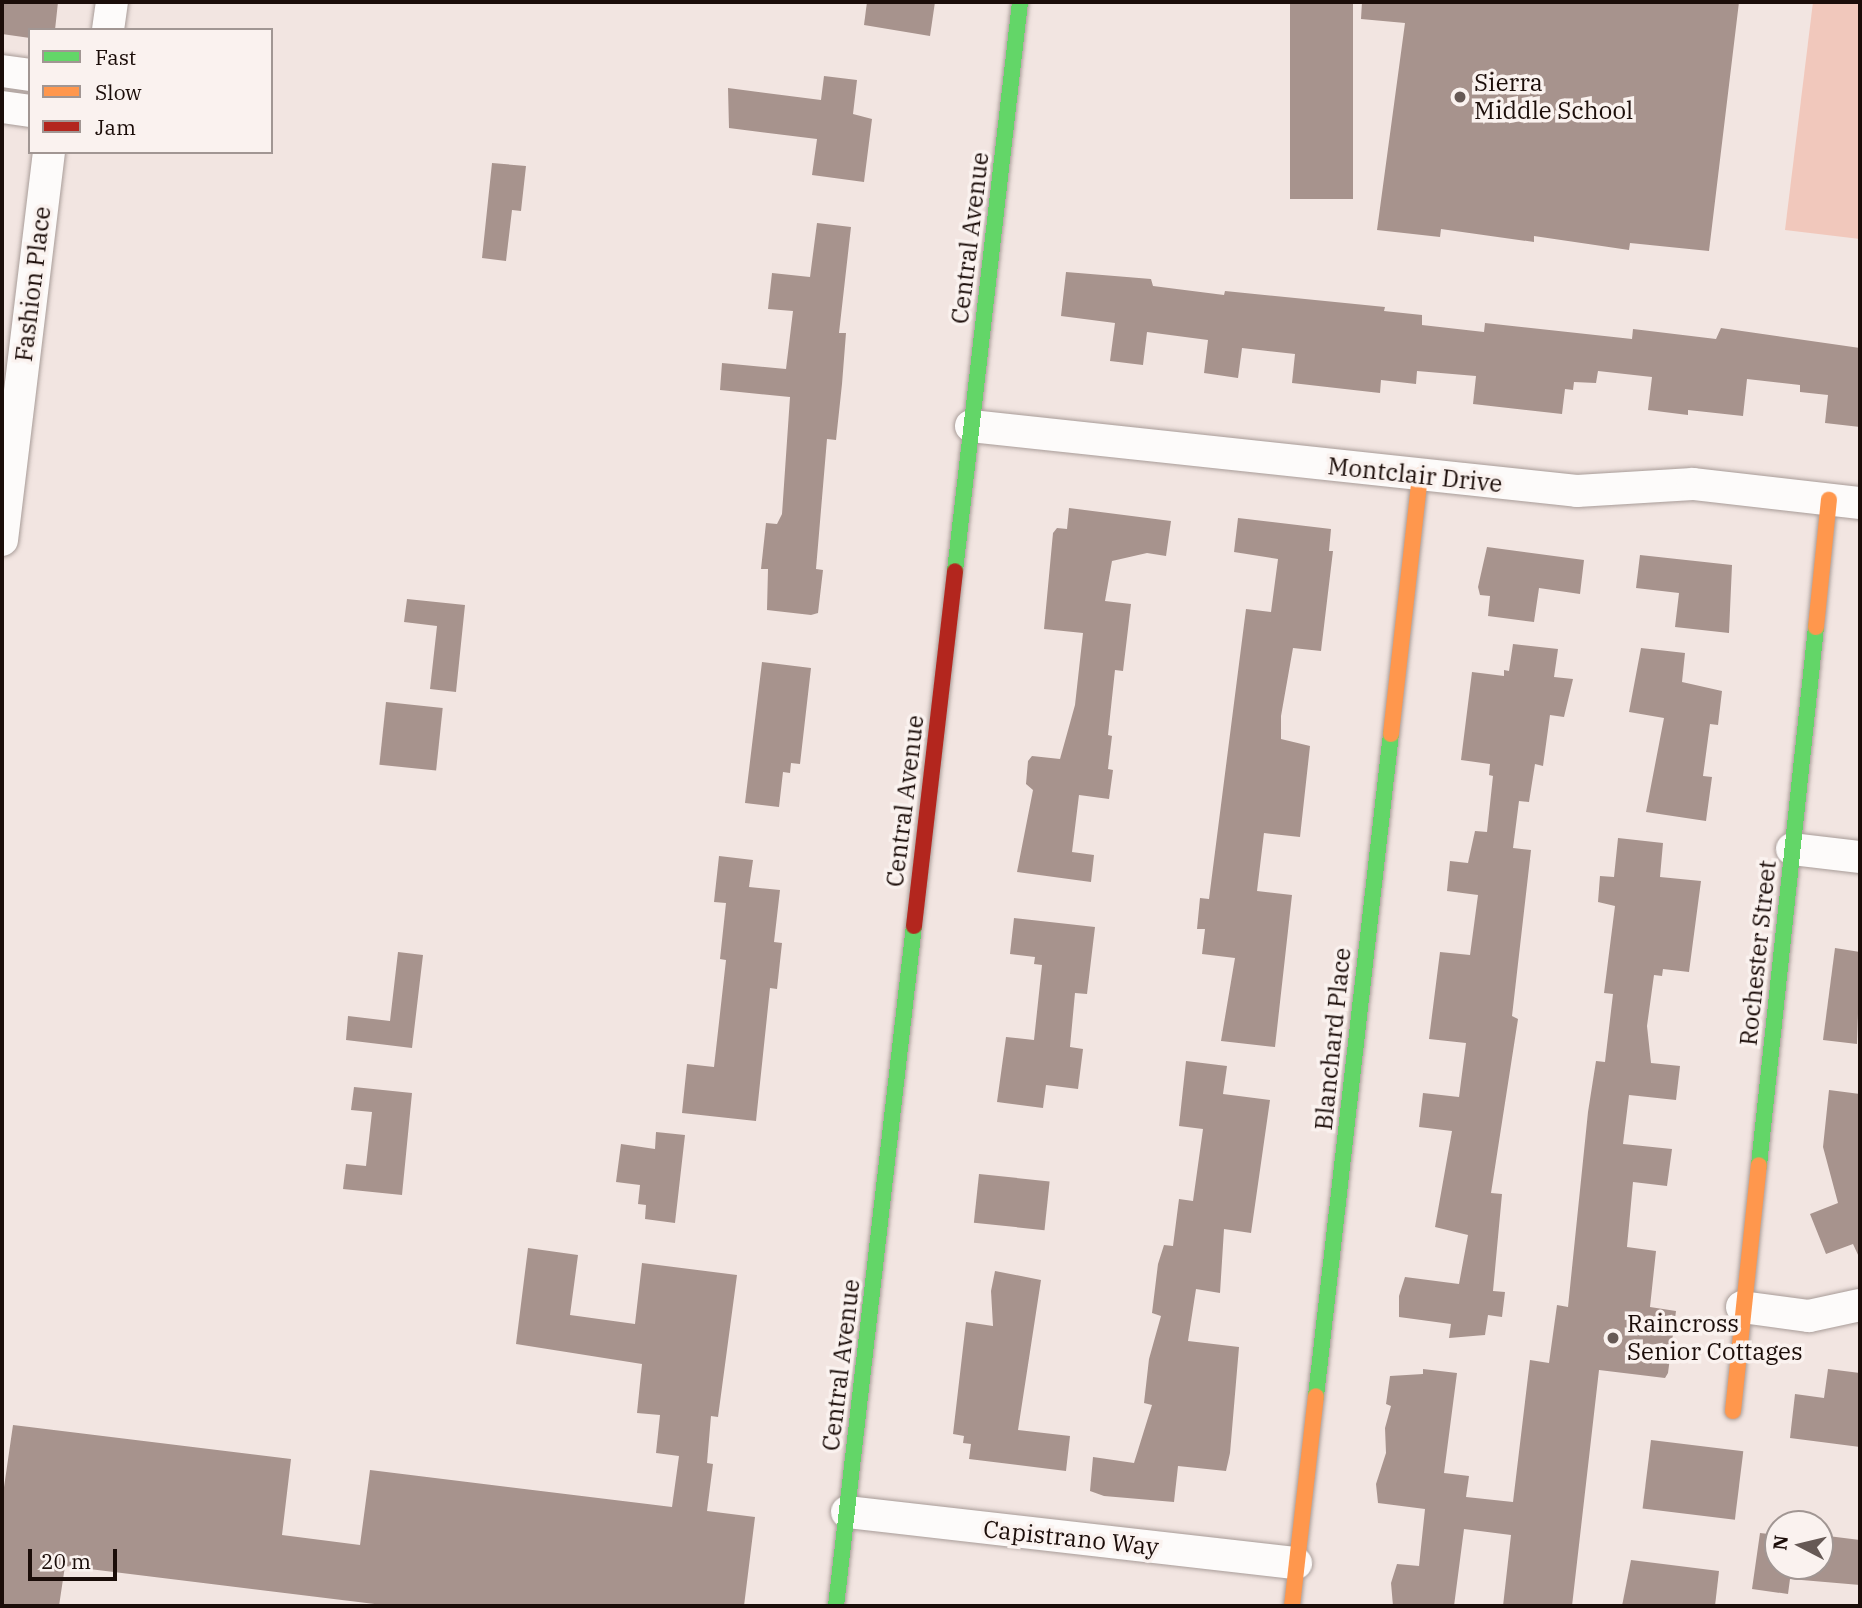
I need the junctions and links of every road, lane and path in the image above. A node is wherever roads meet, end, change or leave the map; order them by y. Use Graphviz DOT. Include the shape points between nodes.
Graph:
graph roads {
  1 [pos="112,2"];
  2 [pos="1020,2"];
  3 [pos="108,28"];
  4 [pos="2,71"];
  5 [pos="28,75"];
  6 [pos="2,107"];
  7 [pos="28,111"];
  8 [pos="49,154"];
  9 [pos="971,426"];
  10 [pos="1420,476"];
  11 [pos="1829,500"];
  12 [pos="1860,503"];
  13 [pos="2,540"];
  14 [pos="1792,849"];
  15 [pos="1860,858"];
  16 [pos="1860,1305"];
  17 [pos="1742,1307"];
  18 [pos="1732,1411"];
  19 [pos="847,1512"];
  20 [pos="1296,1563"];
  21 [pos="836,1606"];
  22 [pos="1292,1606"];
  1 -- 3 [label="street"];
  2 -- 9 [label="street, Central Avenue"];
  4 -- 5 [label="street"];
  6 -- 7 [label="street"];
  8 -- 13 [label="street, Fashion Place"];
  9 -- 10 [label="street, Montclair Drive"];
  9 -- 19 [label="street, Central Avenue"];
  10 -- 11 [label="street, Montclair Drive" via="1577,491 1693,484"];
  10 -- 20 [label="street, Blanchard Place"];
  11 -- 12 [label="street, Montclair Drive"];
  11 -- 14 [label="street, Rochester Street"];
  14 -- 15 [label="street"];
  14 -- 17 [label="street, Rochester Street"];
  16 -- 17 [label="street" via="1809,1316"];
  17 -- 18 [label="street, Rochester Street"];
  19 -- 20 [label="street, Capistrano Way"];
  19 -- 21 [label="street, Central Avenue"];
  20 -- 22 [label="street, Blanchard Place"];
}
